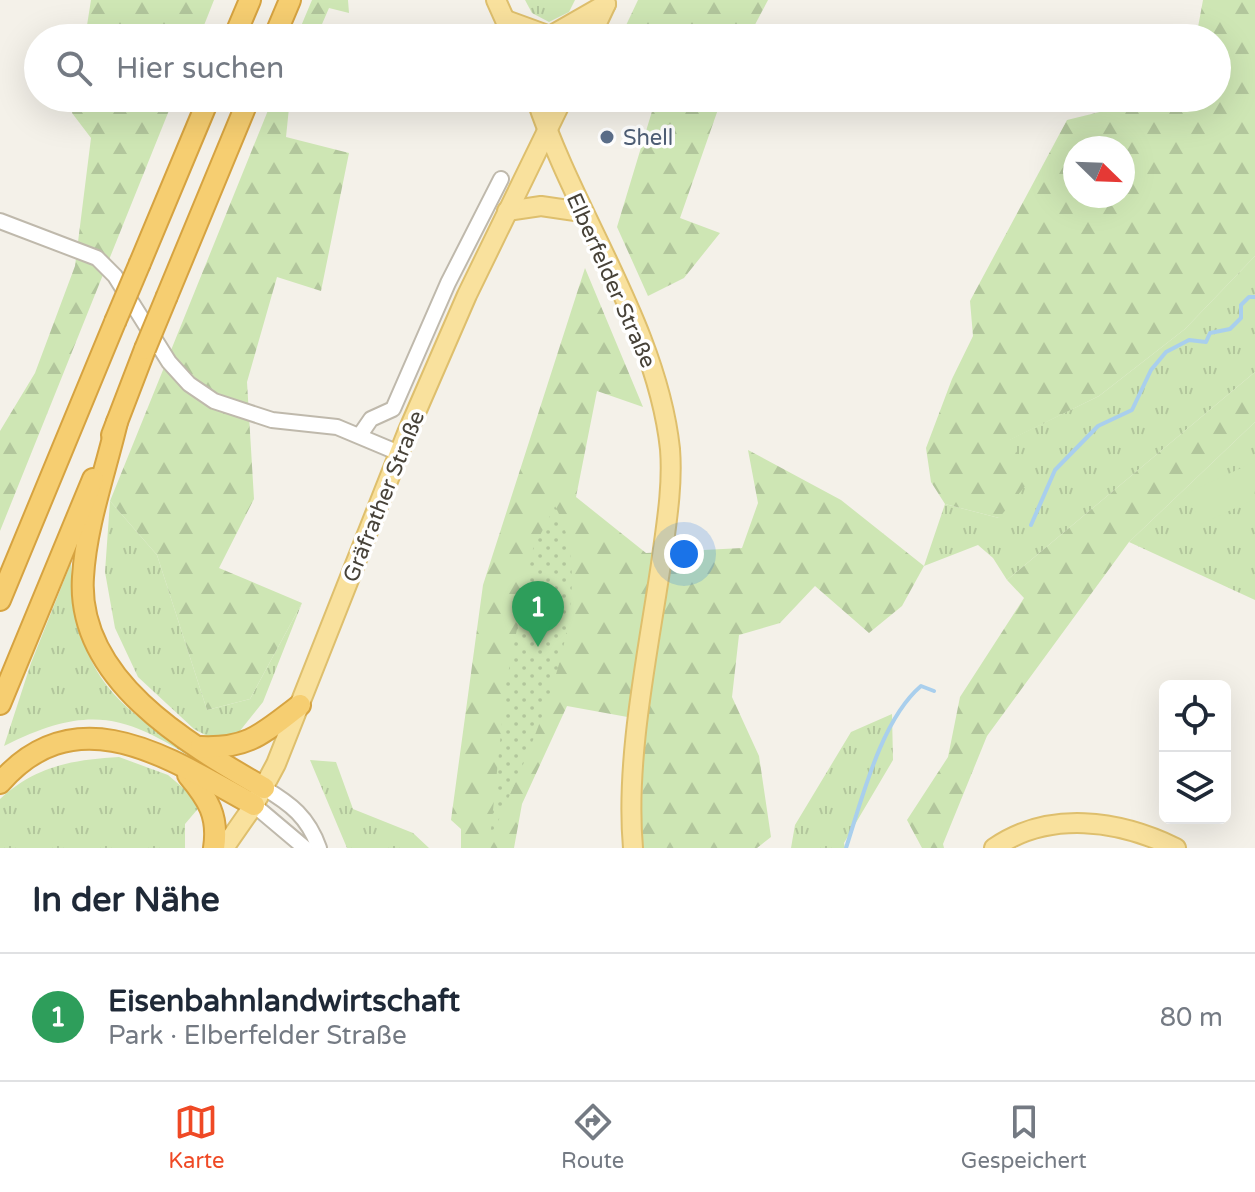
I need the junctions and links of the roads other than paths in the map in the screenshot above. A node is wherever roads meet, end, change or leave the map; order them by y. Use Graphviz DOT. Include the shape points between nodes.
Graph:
graph roads {
  1 [pos="250,0"];
  2 [pos="290,0"];
  3 [pos="496,0"];
  4 [pos="607,2"];
  5 [pos="506,20"];
  6 [pos="240,24"];
  7 [pos="280,24"];
  8 [pos="508,24"];
  9 [pos="517,24"];
  10 [pos="570,24"];
  11 [pos="597,24"];
  12 [pos="203,112"];
  13 [pos="243,112"];
  14 [pos="540,112"];
  15 [pos="556,112"];
  16 [pos="546,131"];
  17 [pos="501,179"];
  18 [pos="507,211"];
  19 [pos="582,212"];
  20 [pos="0,221"];
  21 [pos="117,422"];
  22 [pos="360,435"];
  23 [pos="399,453"];
  24 [pos="0,600"];
  25 [pos="0,704"];
  26 [pos="300,705"];
  27 [pos="200,747"];
  28 [pos="183,769"];
  29 [pos="0,783"];
  30 [pos="259,796"];
  31 [pos="214,848"];
  32 [pos="224,848"];
  33 [pos="305,848"];
  34 [pos="319,848"];
  35 [pos="633,848"];
  36 [pos="994,848"];
  37 [pos="1176,848"];
  1 -- 6 [label="highway"];
  2 -- 7 [label="highway"];
  3 -- 5 [label="main road"];
  4 -- 10 [label="main road"];
  4 -- 11 [label="main road"];
  5 -- 8 [label="main road"];
  5 -- 9 [label="main road"];
  12 -- 24 [label="highway, bridge"];
  13 -- 21 [label="highway, bridge"];
  14 -- 16 [label="main road, Elberfelder Straße"];
  15 -- 16 [label="main road, Gräfrather Straße"];
  16 -- 18 [label="main road, Gräfrather Straße"];
  16 -- 19 [label="main road, Elberfelder Straße"];
  17 -- 22 [label="street, Gräfrather Straße" via="393,409 371,419"];
  18 -- 19 [label="main road" via="541,206"];
  18 -- 23 [label="main road, Gräfrather Straße"];
  19 -- 35 [label="main road, Elberfelder Straße" via="650,358 670,450 667,514 636,743"];
  20 -- 22 [label="street" via="97,258 115,276 169,362 214,401 272,420 312,422"];
  21 -- 25 [label="highway"];
  21 -- 27 [label="highway" via="86,546 82,580 88,619 99,649 140,702"];
  22 -- 23 [label="street"];
  23 -- 26 [label="main road, Gräfrather Straße"];
  26 -- 27 [label="highway" via="248,744"];
  26 -- 30 [label="main road, Gräfrather Straße"];
  27 -- 30 [label="highway"];
  28 -- 29 [label="highway" via="144,747 97,738 70,740 41,750"];
  28 -- 30 [label="highway"];
  28 -- 31 [label="highway" via="212,806"];
  30 -- 32 [label="main road, Gräfrather Straße"];
  30 -- 33 [label="street"];
  30 -- 34 [label="street" via="298,810"];
  36 -- 37 [label="main road" via="1036,828 1064,823 1125,828"];
}
